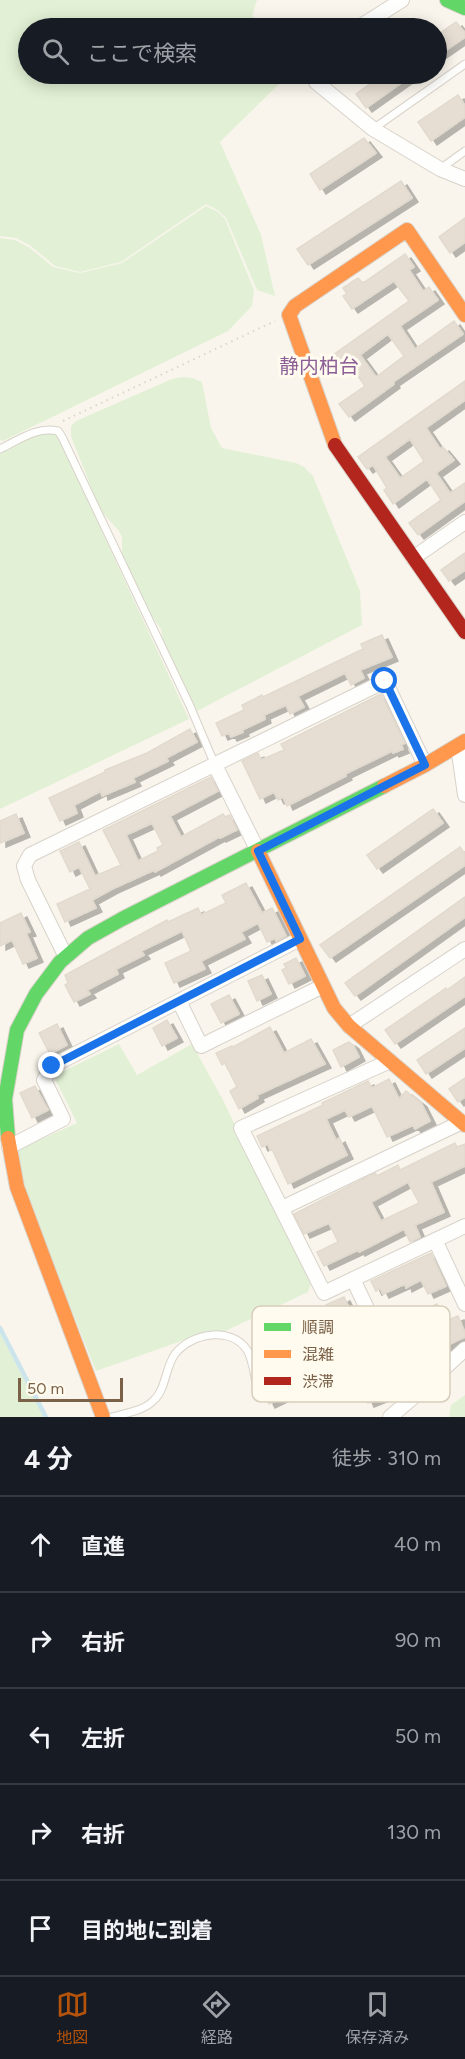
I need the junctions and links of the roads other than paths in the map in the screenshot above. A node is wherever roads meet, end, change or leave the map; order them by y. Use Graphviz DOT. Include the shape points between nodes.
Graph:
graph roads {
  1 [pos="402,0"];
  2 [pos="447,0"];
  3 [pos="465,8"];
  4 [pos="374,18"];
  5 [pos="465,64"];
  6 [pos="447,77"];
  7 [pos="318,84"];
  8 [pos="437,84"];
  9 [pos="373,129"];
  10 [pos="465,151"];
  11 [pos="440,169"];
  12 [pos="465,179"];
  13 [pos="465,315"];
  14 [pos="0,449"];
  15 [pos="465,522"];
  16 [pos="413,558"];
  17 [pos="465,632"];
  18 [pos="461,744"];
  19 [pos="215,765"];
  20 [pos="425,765"];
  21 [pos="465,795"];
  22 [pos="258,851"];
  23 [pos="300,939"];
  24 [pos="465,949"];
  25 [pos="66,957"];
  26 [pos="323,986"];
  27 [pos="179,1001"];
  28 [pos="349,1026"];
  29 [pos="390,1061"];
  30 [pos="464,1123"];
  31 [pos="9,1147"];
  32 [pos="282,1208"];
  33 [pos="465,1226"];
  34 [pos="435,1240"];
  35 [pos="353,1279"];
  36 [pos="465,1304"];
  37 [pos="366,1306"];
  38 [pos="465,1349"];
  39 [pos="450,1363"];
  40 [pos="252,1369"];
  41 [pos="408,1402"];
  42 [pos="103,1417"];
  43 [pos="112,1417"];
  44 [pos="390,1417"];
  1 -- 4 [label="street"];
  2 -- 3 [label="street"];
  5 -- 6 [label="lane"];
  7 -- 9 [label="street"];
  8 -- 9 [label="lane"];
  9 -- 11 [label="street"];
  10 -- 11 [label="lane"];
  11 -- 12 [label="street"];
  13 -- 16 [label="street" via="407,230 295,306 289,315 335,445"];
  14 -- 19 [label="lane" via="47,428 62,436"];
  15 -- 16 [label="street"];
  16 -- 17 [label="street"];
  18 -- 20 [label="street"];
  18 -- 21 [label="street"];
  19 -- 20 [label="street" via="385,681"];
  19 -- 22 [label="street"];
  19 -- 25 [label="street" via="30,855 24,866 28,880"];
  20 -- 22 [label="street"];
  22 -- 23 [label="street"];
  22 -- 25 [label="street" via="122,919 88,938"];
  23 -- 26 [label="street"];
  23 -- 27 [label="street"];
  24 -- 28 [label="street"];
  25 -- 31 [label="street" via="36,994 17,1030 5,1099"];
  26 -- 27 [label="street" via="201,1046"];
  26 -- 28 [label="street"];
  27 -- 31 [label="street" via="52,1066 44,1080 63,1119"];
  28 -- 29 [label="street"];
  29 -- 30 [label="street"];
  29 -- 32 [label="street" via="241,1128"];
  30 -- 32 [label="street"];
  31 -- 42 [label="street" via="17,1187"];
  32 -- 35 [label="street" via="324,1293"];
  33 -- 34 [label="street"];
  34 -- 35 [label="street"];
  34 -- 36 [label="street"];
  35 -- 37 [label="street"];
  38 -- 39 [label="street"];
  40 -- 43 [label="lane" via="248,1351 235,1340 223,1335 197,1338 176,1353 156,1400"];
  41 -- 44 [label="street"];
}
